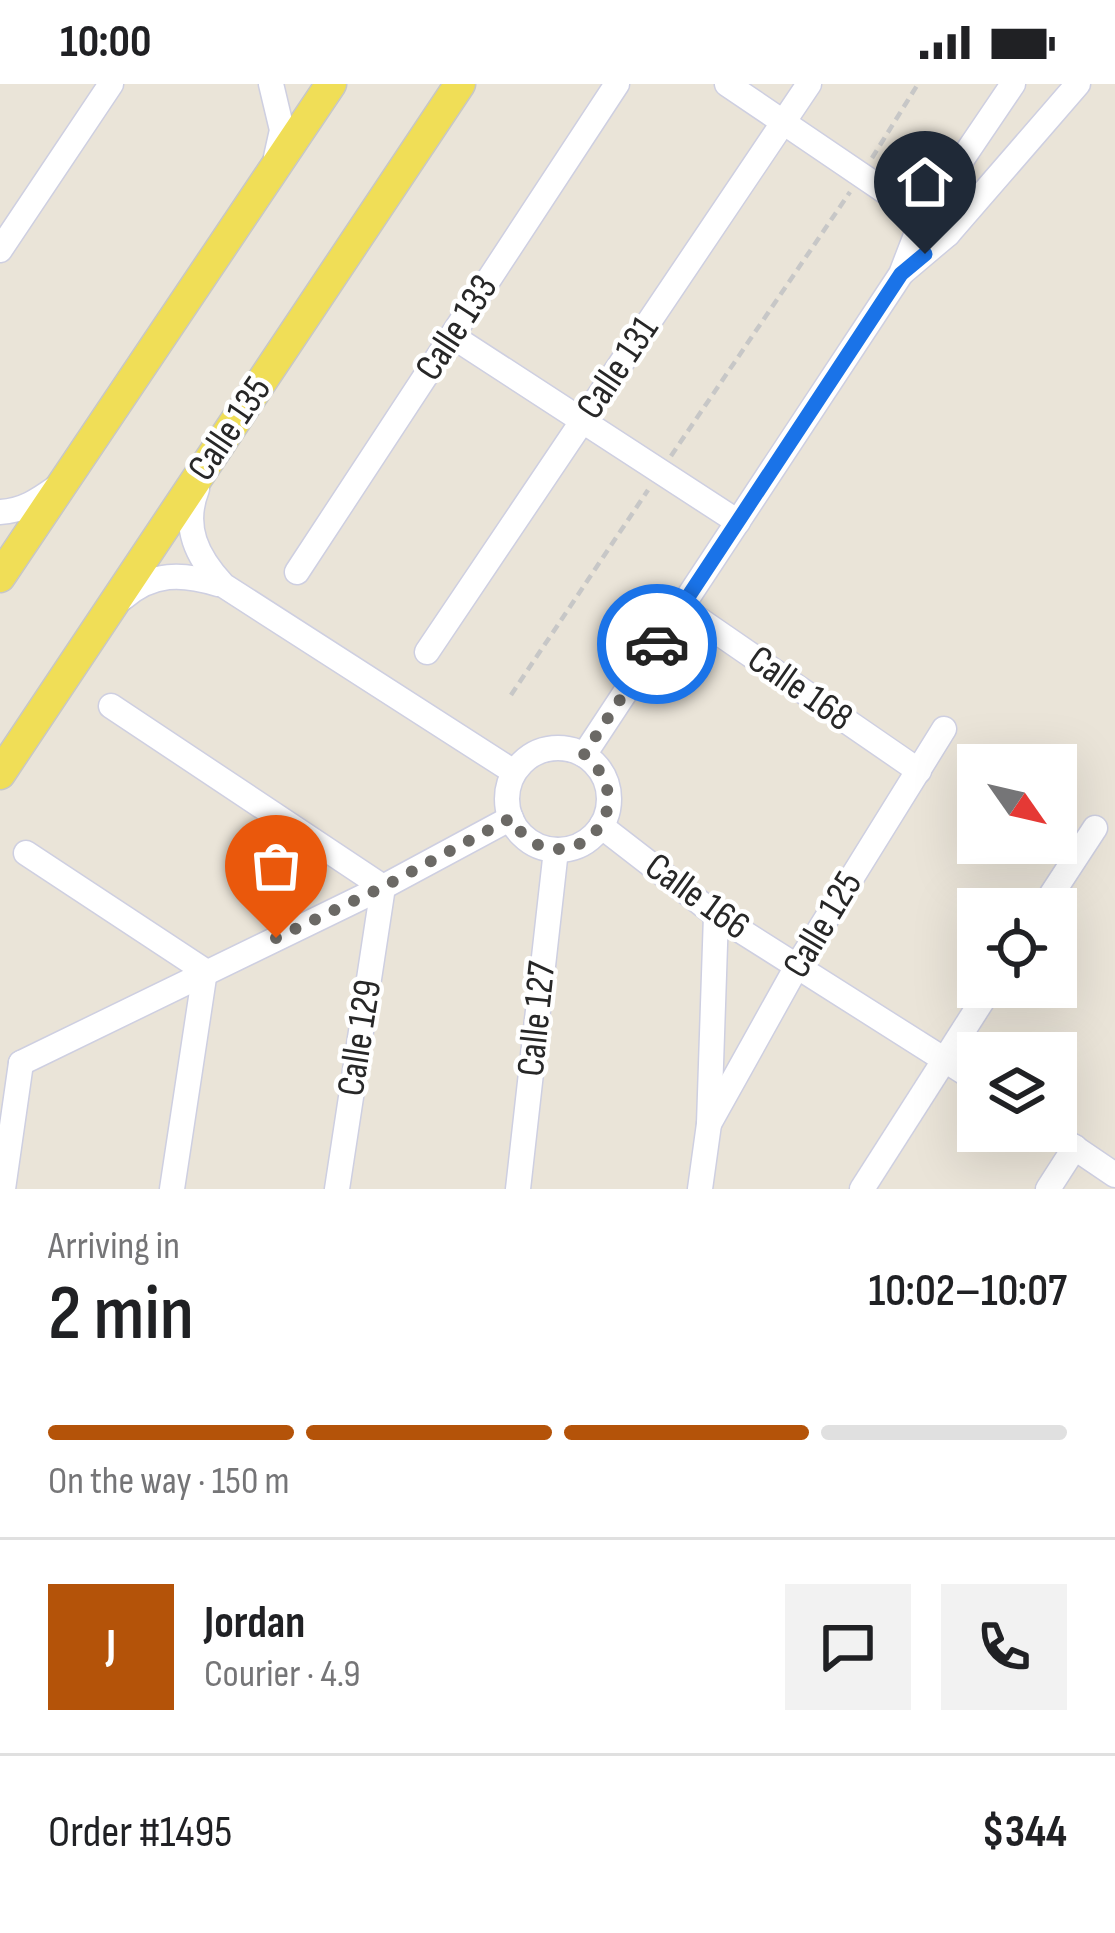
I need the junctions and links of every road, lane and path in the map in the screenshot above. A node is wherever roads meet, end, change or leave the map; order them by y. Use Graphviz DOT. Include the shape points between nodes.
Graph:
graph roads {
  1 [pos="111,84"];
  2 [pos="272,84"];
  3 [pos="332,84"];
  4 [pos="460,84"];
  5 [pos="617,84"];
  6 [pos="727,84"];
  7 [pos="808,84"];
  8 [pos="918,84"];
  9 [pos="1013,84"];
  10 [pos="1078,84"];
  11 [pos="783,122"];
  12 [pos="273,171"];
  13 [pos="862,175"];
  14 [pos="923,217"];
  15 [pos="949,234"];
  16 [pos="0,250"];
  17 [pos="901,274"];
  18 [pos="452,336"];
  19 [pos="582,421"];
  20 [pos="208,462"];
  21 [pos="660,472"];
  22 [pos="64,482"];
  23 [pos="0,512"];
  24 [pos="737,522"];
  25 [pos="297,572"];
  26 [pos="0,577"];
  27 [pos="224,585"];
  28 [pos="681,607"];
  29 [pos="108,612"];
  30 [pos="427,652"];
  31 [pos="512,695"];
  32 [pos="110,706"];
  33 [pos="34,723"];
  34 [pos="944,729"];
  35 [pos="0,748"];
  36 [pos="584,754"];
  37 [pos="919,771"];
  38 [pos="514,772"];
  39 [pos="0,774"];
  40 [pos="511,818"];
  41 [pos="602,826"];
  42 [pos="1095,828"];
  43 [pos="556,850"];
  44 [pos="26,853"];
  45 [pos="383,887"];
  46 [pos="1056,888"];
  47 [pos="716,915"];
  48 [pos="797,966"];
  49 [pos="205,971"];
  50 [pos="977,1008"];
  51 [pos="10,1057"];
  52 [pos="944,1058"];
  53 [pos="957,1067"];
  54 [pos="709,1124"];
  55 [pos="1077,1149"];
  56 [pos="1072,1152"];
  57 [pos="1115,1175"];
  58 [pos="3,1189"];
  59 [pos="172,1189"];
  60 [pos="337,1189"];
  61 [pos="518,1189"];
  62 [pos="700,1189"];
  63 [pos="862,1189"];
  64 [pos="1048,1189"];
  1 -- 16 [label="street"];
  2 -- 12 [label="street" via="282,130"];
  3 -- 12 [label="main road"];
  4 -- 20 [label="main road, Calle 135"];
  5 -- 18 [label="street, Calle 133"];
  6 -- 11 [label="street"];
  7 -- 11 [label="street, Calle 131"];
  8 -- 13 [label="path"];
  9 -- 14 [label="street"];
  10 -- 15 [label="street"];
  11 -- 13 [label="street"];
  11 -- 19 [label="street, Calle 131"];
  12 -- 22 [label="main road"];
  13 -- 14 [label="street"];
  13 -- 21 [label="path"];
  14 -- 15 [label="street"];
  14 -- 17 [label="street"];
  15 -- 17 [label="street"];
  17 -- 24 [label="street"];
  18 -- 19 [label="street"];
  18 -- 25 [label="street, Calle 133"];
  19 -- 21 [label="street"];
  19 -- 30 [label="street, Calle 131"];
  20 -- 27 [label="street" via="190,507 192,537"];
  20 -- 29 [label="main road, Calle 135"];
  21 -- 24 [label="street"];
  21 -- 31 [label="path"];
  22 -- 23 [label="street" via="36,502"];
  22 -- 26 [label="main road"];
  24 -- 28 [label="street"];
  27 -- 29 [label="street" via="167,575 137,586"];
  27 -- 38 [label="street"];
  28 -- 36 [label="street"];
  28 -- 37 [label="street, Calle 168"];
  29 -- 33 [label="main road, Calle 135"];
  32 -- 45 [label="street"];
  33 -- 35 [label="main road"];
  33 -- 39 [label="main road, Calle 135"];
  34 -- 37 [label="street, Calle 125"];
  36 -- 38 [label="street" via="545,749"];
  36 -- 41 [label="street" via="609,795"];
  37 -- 48 [label="street, Calle 125"];
  38 -- 40 [label="street"];
  40 -- 43 [label="street" via="529,841"];
  40 -- 45 [label="street"];
  41 -- 43 [label="street" via="574,848"];
  41 -- 47 [label="street, Calle 166"];
  42 -- 46 [label="street"];
  43 -- 61 [label="street, Calle 127"];
  44 -- 49 [label="street"];
  45 -- 49 [label="street"];
  45 -- 60 [label="street, Calle 129"];
  47 -- 48 [label="street, Calle 166"];
  47 -- 54 [label="street"];
  48 -- 52 [label="street, Calle 166"];
  48 -- 54 [label="street, Calle 125"];
  49 -- 51 [label="street"];
  49 -- 59 [label="street"];
  50 -- 52 [label="street"];
  51 -- 58 [label="street"];
  52 -- 53 [label="street, Calle 166"];
  52 -- 63 [label="street"];
  54 -- 62 [label="street"];
  55 -- 57 [label="street"];
  56 -- 64 [label="street"];
}
